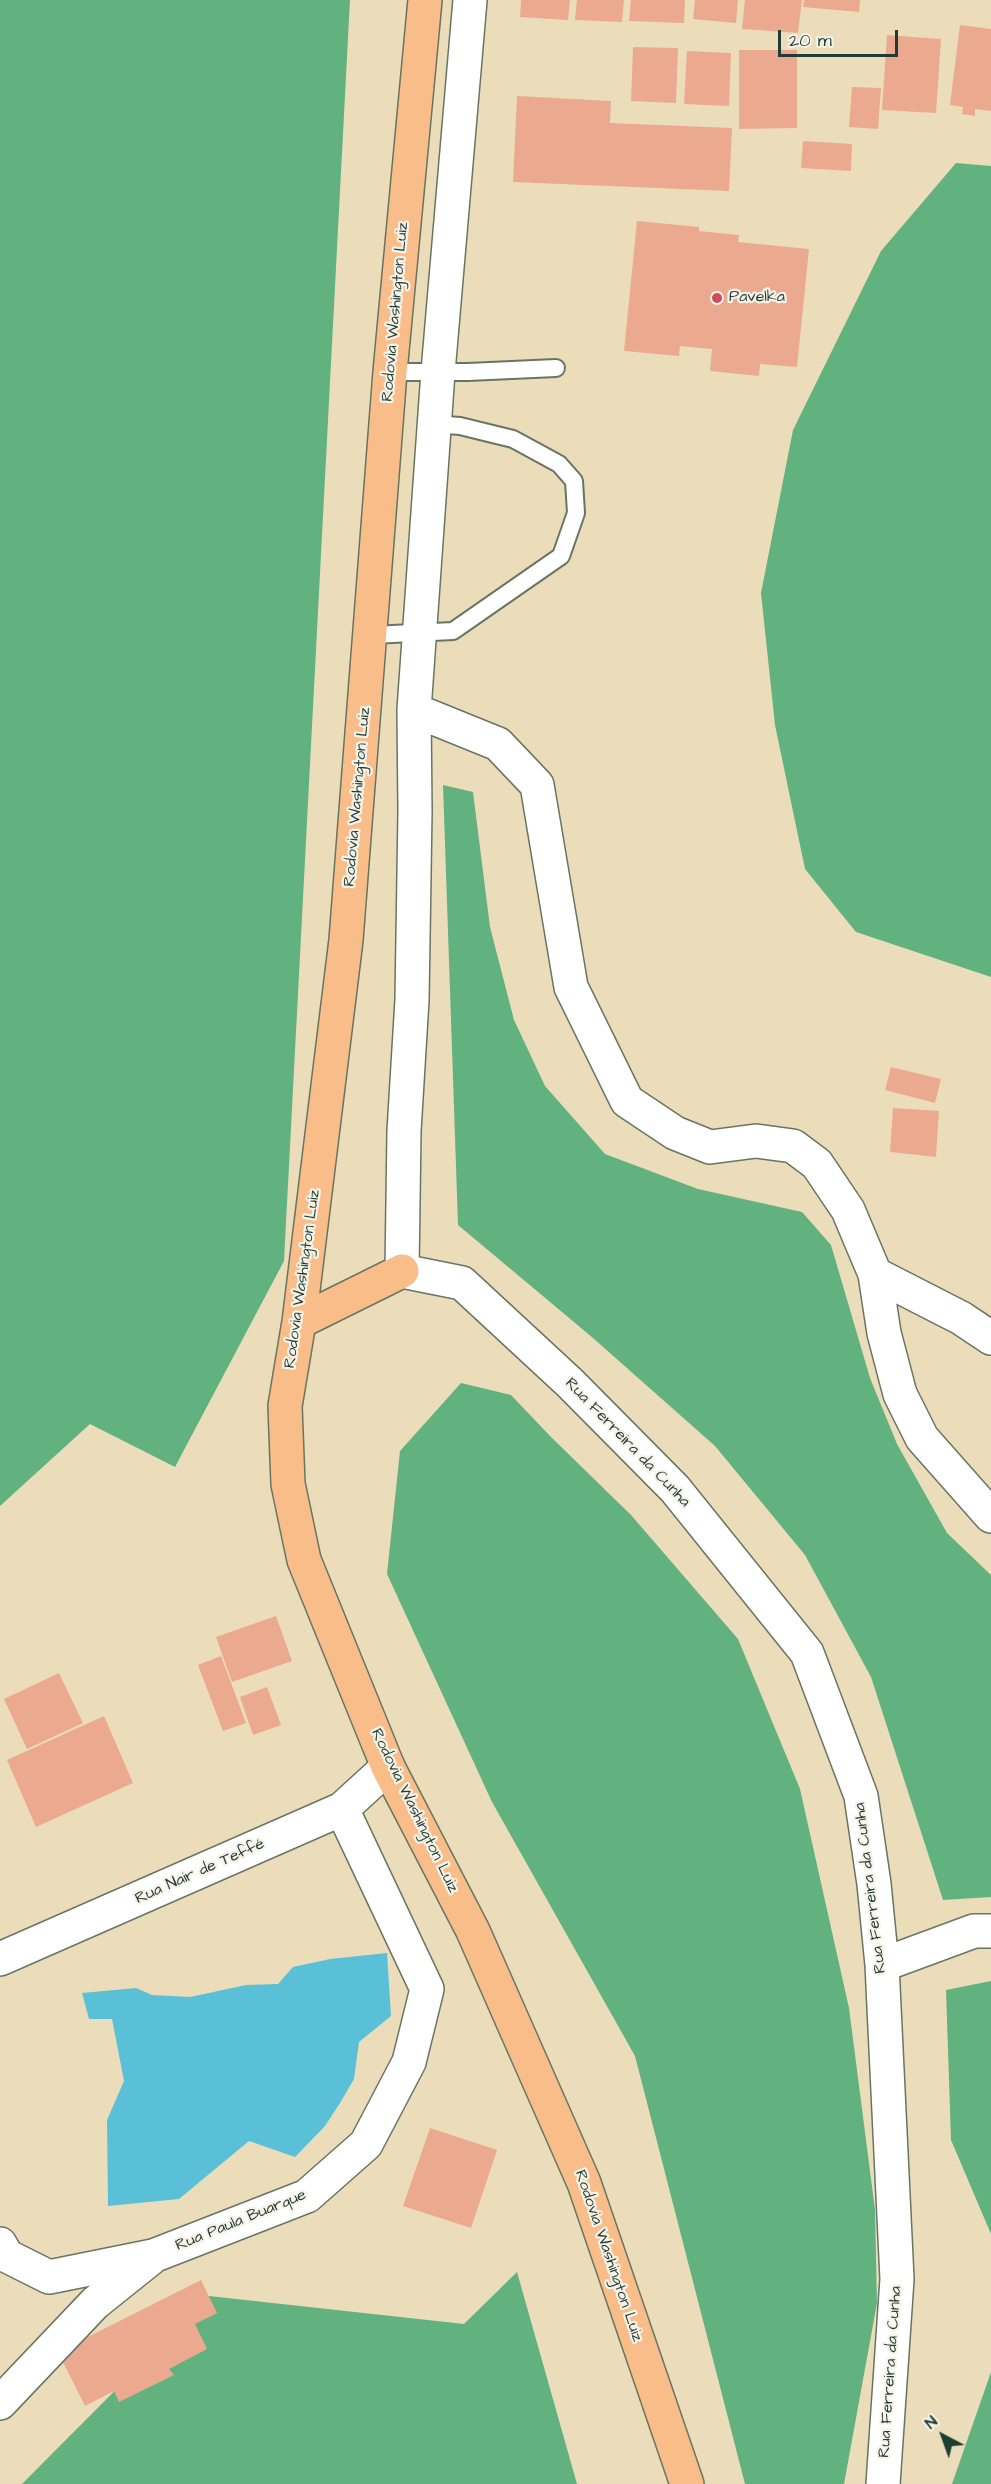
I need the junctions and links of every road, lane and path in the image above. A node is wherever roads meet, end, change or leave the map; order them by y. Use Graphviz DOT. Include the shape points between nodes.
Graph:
graph roads {
  1 [pos="425,0"];
  2 [pos="470,0"];
  3 [pos="556,368"];
  4 [pos="390,372"];
  5 [pos="438,372"];
  6 [pos="434,424"];
  7 [pos="418,633"];
  8 [pos="372,635"];
  9 [pos="414,710"];
  10 [pos="402,1271"];
  11 [pos="875,1274"];
  12 [pos="299,1322"];
  13 [pos="991,1338"];
  14 [pos="991,1516"];
  15 [pos="388,1767"];
  16 [pos="342,1809"];
  17 [pos="991,1931"];
  18 [pos="0,1959"];
  19 [pos="882,1965"];
  20 [pos="0,2244"];
  21 [pos="153,2256"];
  22 [pos="0,2403"];
  23 [pos="687,2484"];
  24 [pos="883,2484"];
  1 -- 4 [label="highway, Rodovia Washington Luiz"];
  2 -- 5 [label="street"];
  3 -- 5 [label="lane"];
  4 -- 5 [label="lane"];
  4 -- 8 [label="highway, Rodovia Washington Luiz"];
  5 -- 6 [label="street"];
  6 -- 7 [label="street"];
  6 -- 7 [label="lane" via="513,439 558,464 574,482 576,513 561,556 453,631"];
  7 -- 8 [label="lane"];
  7 -- 9 [label="street"];
  8 -- 12 [label="highway, Rodovia Washington Luiz" via="346,940"];
  9 -- 10 [label="street" via="412,1000 404,1131"];
  9 -- 11 [label="street" via="498,744 537,785 571,987 627,1101 675,1133 710,1147 756,1141 793,1146 817,1164 848,1210"];
  10 -- 12 [label="highway"];
  10 -- 19 [label="street, Rua Ferreira da Cunha" via="462,1283 570,1383 675,1489 807,1653 861,1796"];
  11 -- 13 [label="street" via="961,1318"];
  11 -- 14 [label="street" via="884,1333 900,1394 922,1438"];
  12 -- 15 [label="highway, Rodovia Washington Luiz" via="285,1406 288,1484 304,1560"];
  15 -- 16 [label="street, Rua Nair de Teffé"];
  15 -- 23 [label="highway, Rodovia Washington Luiz" via="473,1930 584,2183"];
  16 -- 18 [label="street, Rua Nair de Teffé"];
  16 -- 21 [label="street, Rua Paula Buarque" via="427,1989 409,2061 366,2144 307,2196"];
  17 -- 19 [label="street" via="974,1931"];
  19 -- 24 [label="street, Rua Ferreira da Cunha" via="897,2279"];
  20 -- 21 [label="street, Rua Paula Buarque" via="7,2256 49,2277"];
  21 -- 22 [label="street" via="95,2303"];
}
